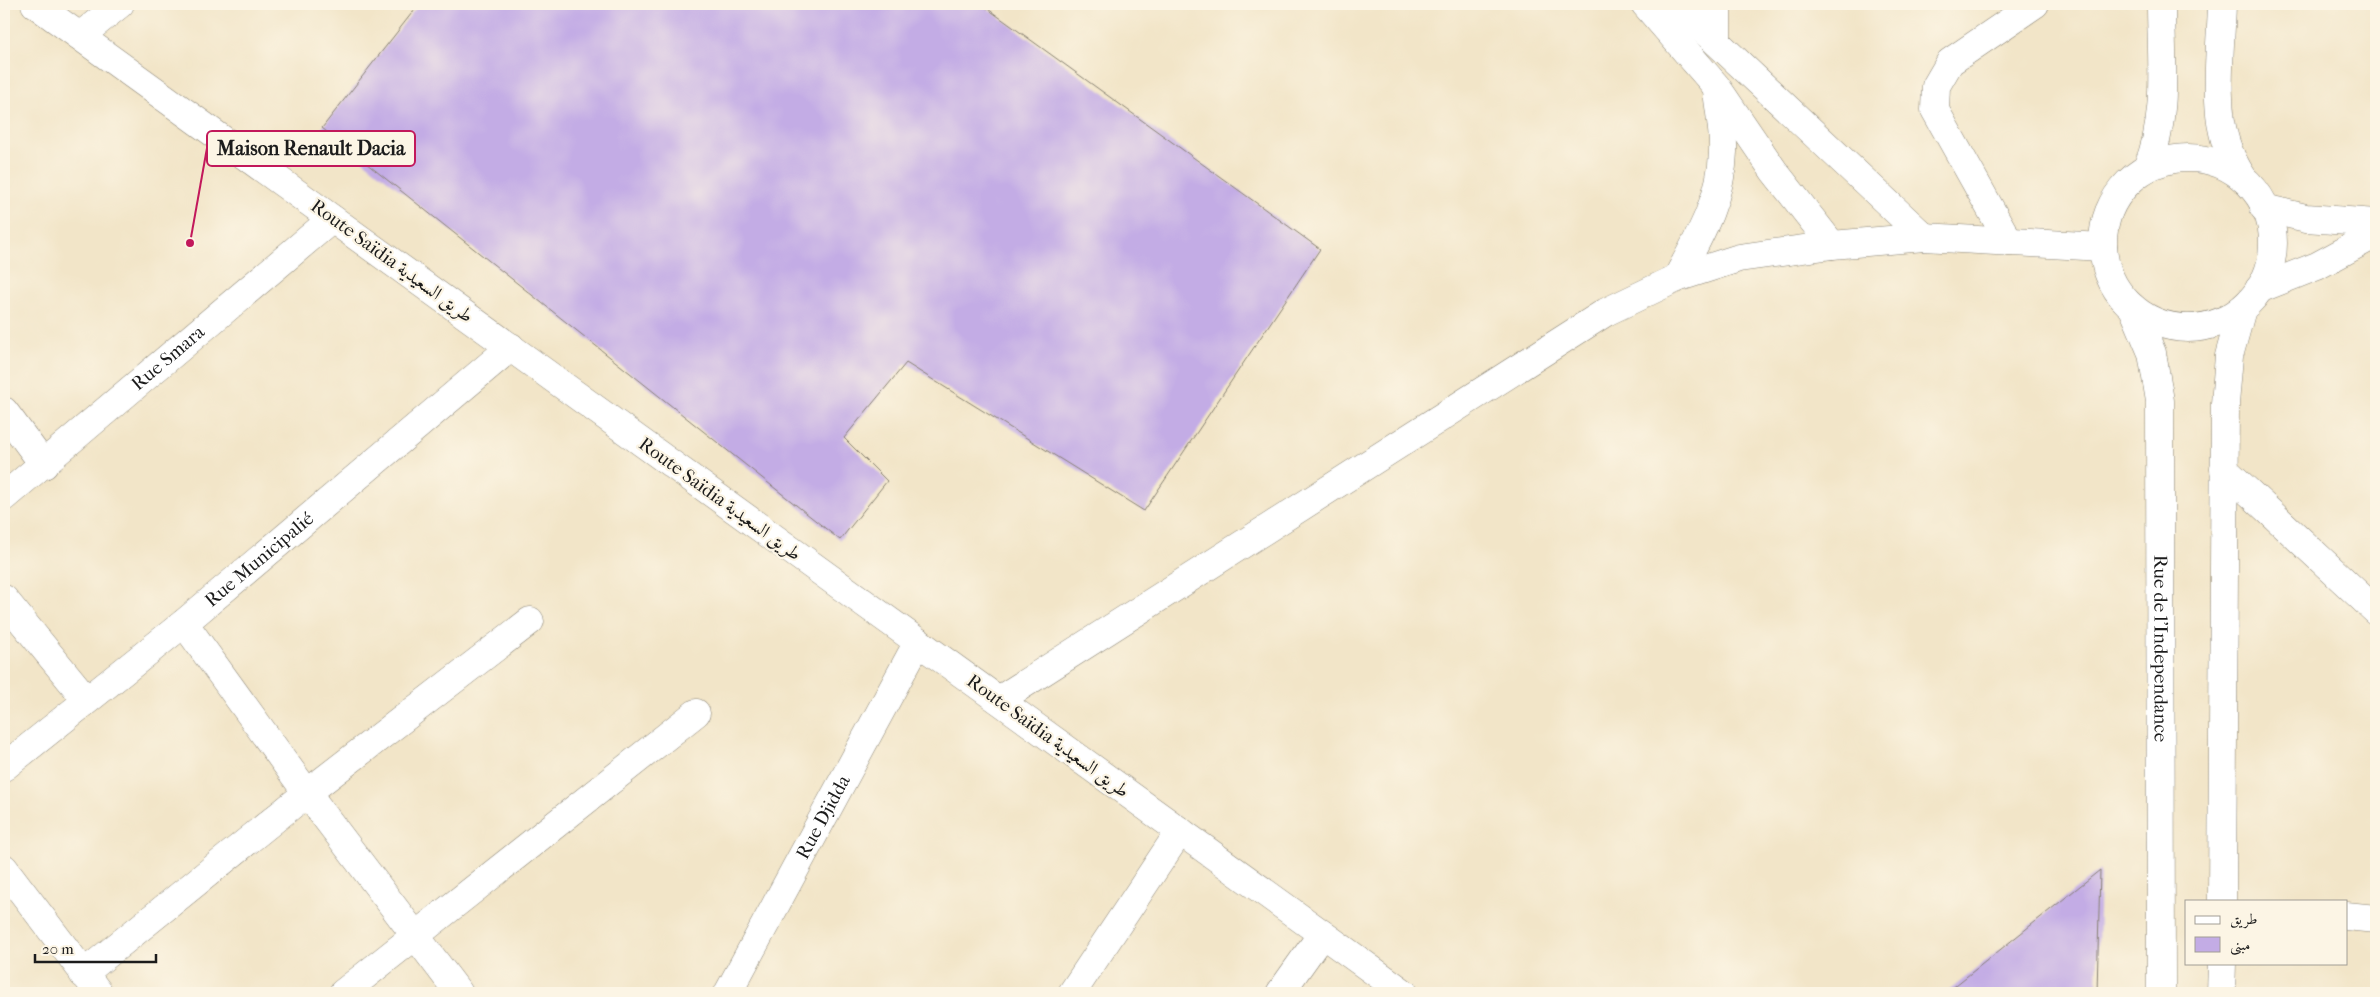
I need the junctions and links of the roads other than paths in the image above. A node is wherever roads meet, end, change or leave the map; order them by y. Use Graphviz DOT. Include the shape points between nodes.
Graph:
graph roads {
  1 [pos="35,4"];
  2 [pos="120,4"];
  3 [pos="1645,4"];
  4 [pos="1676,4"];
  5 [pos="1717,4"];
  6 [pos="2035,4"];
  7 [pos="2161,4"];
  8 [pos="2222,4"];
  9 [pos="80,36"];
  10 [pos="1717,42"];
  11 [pos="1716,86"];
  12 [pos="2146,168"];
  13 [pos="2243,178"];
  14 [pos="2264,208"];
  15 [pos="332,219"];
  16 [pos="2376,223"];
  17 [pos="2376,234"];
  18 [pos="1924,237"];
  19 [pos="2009,242"];
  20 [pos="1832,246"];
  21 [pos="2103,247"];
  22 [pos="1677,278"];
  23 [pos="2259,289"];
  24 [pos="2133,308"];
  25 [pos="2242,309"];
  26 [pos="511,347"];
  27 [pos="4,411"];
  28 [pos="44,465"];
  29 [pos="2224,469"];
  30 [pos="4,498"];
  31 [pos="4,599"];
  32 [pos="2376,611"];
  33 [pos="530,621"];
  34 [pos="184,623"];
  35 [pos="918,642"];
  36 [pos="86,699"];
  37 [pos="999,700"];
  38 [pos="696,713"];
  39 [pos="4,767"];
  40 [pos="307,793"];
  41 [pos="1180,831"];
  42 [pos="4,868"];
  43 [pos="2222,900"];
  44 [pos="2348,916"];
  45 [pos="2376,920"];
  46 [pos="415,934"];
  47 [pos="1322,934"];
  48 [pos="2222,964"];
  49 [pos="91,984"];
  50 [pos="343,993"];
  51 [pos="458,993"];
  52 [pos="728,993"];
  53 [pos="1072,993"];
  54 [pos="1280,993"];
  55 [pos="1404,993"];
  56 [pos="2161,993"];
  57 [pos="2222,993"];
  1 -- 9 [label="main road, Route Saïdia طريق السعيدية"];
  2 -- 9 [label="main road"];
  3 -- 11 [label="main road"];
  4 -- 10 [label="main road"];
  5 -- 10 [label="main road"];
  6 -- 19 [label="main road" via="1950,62 1936,86 1935,110"];
  7 -- 12 [label="main road" via="2160,115 2154,152"];
  8 -- 13 [label="main road" via="2221,121 2225,142"];
  9 -- 15 [label="main road, Route Saïdia طريق السعيدية"];
  10 -- 18 [label="main road"];
  11 -- 20 [label="main road"];
  11 -- 22 [label="main road" via="1723,152 1717,191 1702,231"];
  12 -- 13 [label="main road" via="2170,159 2196,158 2221,164"];
  12 -- 21 [label="main road" via="2128,182 2114,201 2105,223"];
  13 -- 14 [label="main road" via="2258,195"];
  14 -- 16 [label="main road" via="2306,218"];
  14 -- 23 [label="main road" via="2272,238 2270,264"];
  15 -- 26 [label="main road, Route Saïdia طريق السعيدية"];
  15 -- 28 [label="main road, Rue Smara"];
  17 -- 23 [label="main road" via="2318,266"];
  18 -- 19 [label="main road"];
  18 -- 20 [label="main road"];
  19 -- 21 [label="main road"];
  20 -- 22 [label="main road" via="1739,258"];
  21 -- 24 [label="main road" via="2107,270"];
  22 -- 37 [label="main road" via="1606,312"];
  23 -- 25 [label="main road"];
  24 -- 25 [label="main road" via="2159,323 2187,328 2216,324"];
  24 -- 56 [label="main road, Rue de l'Independance" via="2152,354 2160,401"];
  25 -- 29 [label="main road" via="2226,380"];
  26 -- 34 [label="main road, Rue Municipalié"];
  26 -- 35 [label="main road, Route Saïdia طريق السعيدية"];
  27 -- 28 [label="main road"];
  28 -- 30 [label="main road, Rue Smara"];
  29 -- 32 [label="main road"];
  29 -- 43 [label="main road"];
  31 -- 36 [label="main road"];
  33 -- 40 [label="main road"];
  34 -- 36 [label="main road, Rue Municipalié"];
  34 -- 40 [label="main road"];
  35 -- 37 [label="main road, Route Saïdia طريق السعيدية"];
  35 -- 52 [label="main road, Rue Djidda"];
  36 -- 39 [label="main road, Rue Municipalié"];
  37 -- 41 [label="main road, Route Saïdia طريق السعيدية"];
  38 -- 46 [label="main road"];
  40 -- 46 [label="main road"];
  40 -- 49 [label="main road"];
  41 -- 47 [label="main road, Route Saïdia طريق السعيدية"];
  41 -- 53 [label="main road"];
  42 -- 49 [label="main road"];
  44 -- 45 [label="main road"];
  46 -- 50 [label="main road"];
  46 -- 51 [label="main road"];
  47 -- 54 [label="main road"];
  47 -- 55 [label="main road, Route Saïdia طريق السعيدية"];
  48 -- 57 [label="main road"];
}
